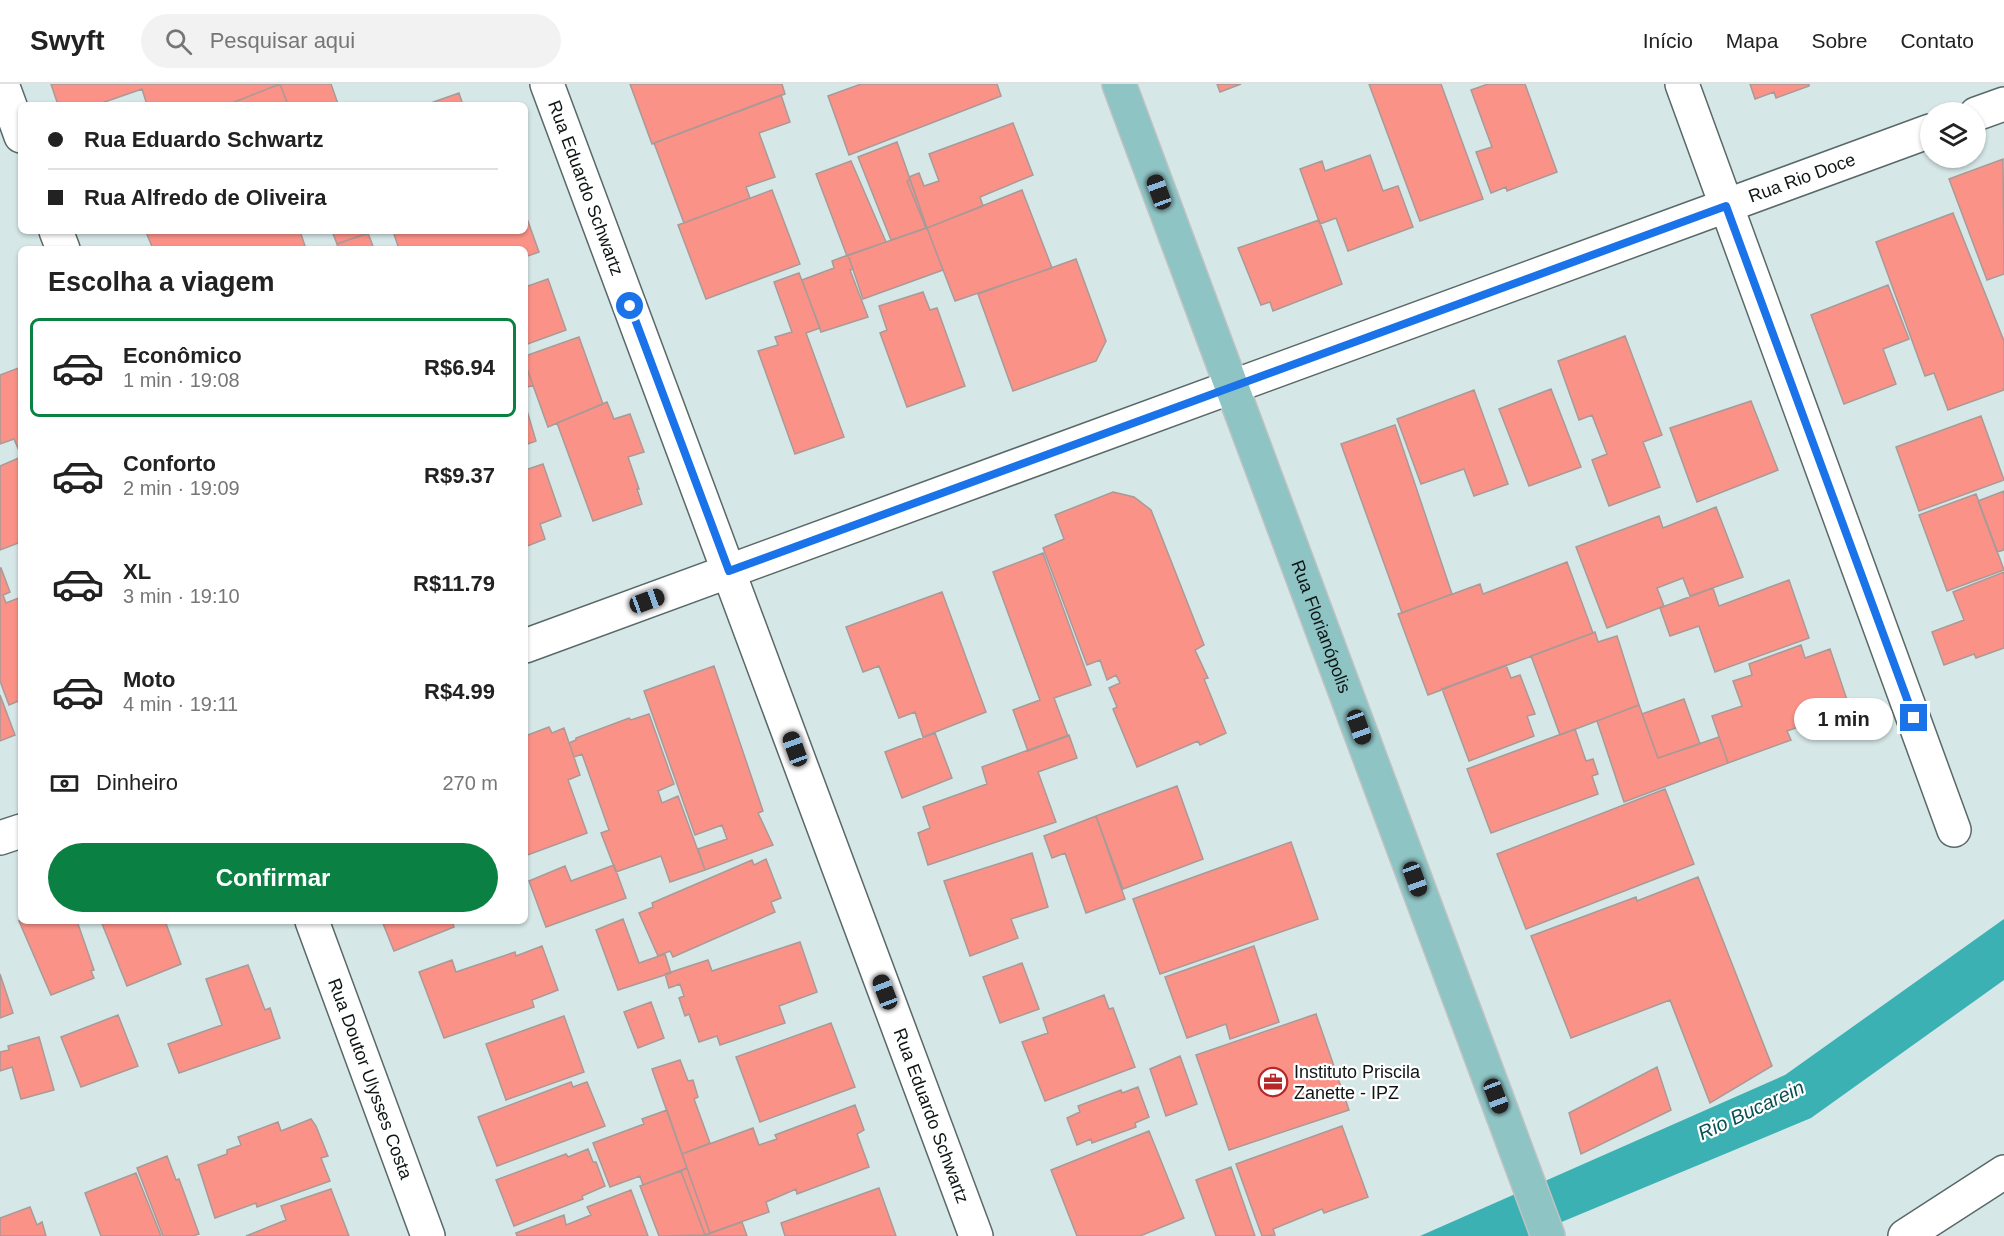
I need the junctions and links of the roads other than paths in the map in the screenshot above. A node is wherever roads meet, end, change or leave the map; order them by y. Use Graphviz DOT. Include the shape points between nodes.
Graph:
graph roads {
  1 [pos="2,84"];
  2 [pos="548,84"];
  3 [pos="1119,84"];
  4 [pos="1682,84"];
  5 [pos="2004,104"];
  6 [pos="1986,110"];
  7 [pos="18,128"];
  8 [pos="1920,135"];
  9 [pos="1726,206"];
  10 [pos="1232,387"];
  11 [pos="729,571"];
  12 [pos="528,645"];
  13 [pos="1954,830"];
  14 [pos="18,832"];
  15 [pos="0,838"];
  16 [pos="313,924"];
  17 [pos="2004,1173"];
  18 [pos="1920,1232"];
  19 [pos="428,1236"];
  20 [pos="976,1236"];
  21 [pos="1548,1236"];
  1 -- 7 [label="street"];
  2 -- 11 [label="street, Rua Eduardo Schwartz"];
  3 -- 10 [label="main road, Rua Florianópolis"];
  4 -- 9 [label="street"];
  5 -- 6 [label="street"];
  8 -- 9 [label="street, Rua Rio Doce"];
  9 -- 10 [label="street, Rua Rio Doce"];
  9 -- 13 [label="street"];
  10 -- 11 [label="street, Rua Rio Doce"];
  10 -- 21 [label="main road, Rua Florianópolis"];
  11 -- 12 [label="street, Rua Rio Doce"];
  11 -- 20 [label="street, Rua Eduardo Schwartz"];
  14 -- 15 [label="street"];
  16 -- 19 [label="street, Rua Doutor Ulysses Costa"];
  17 -- 18 [label="street"];
}
